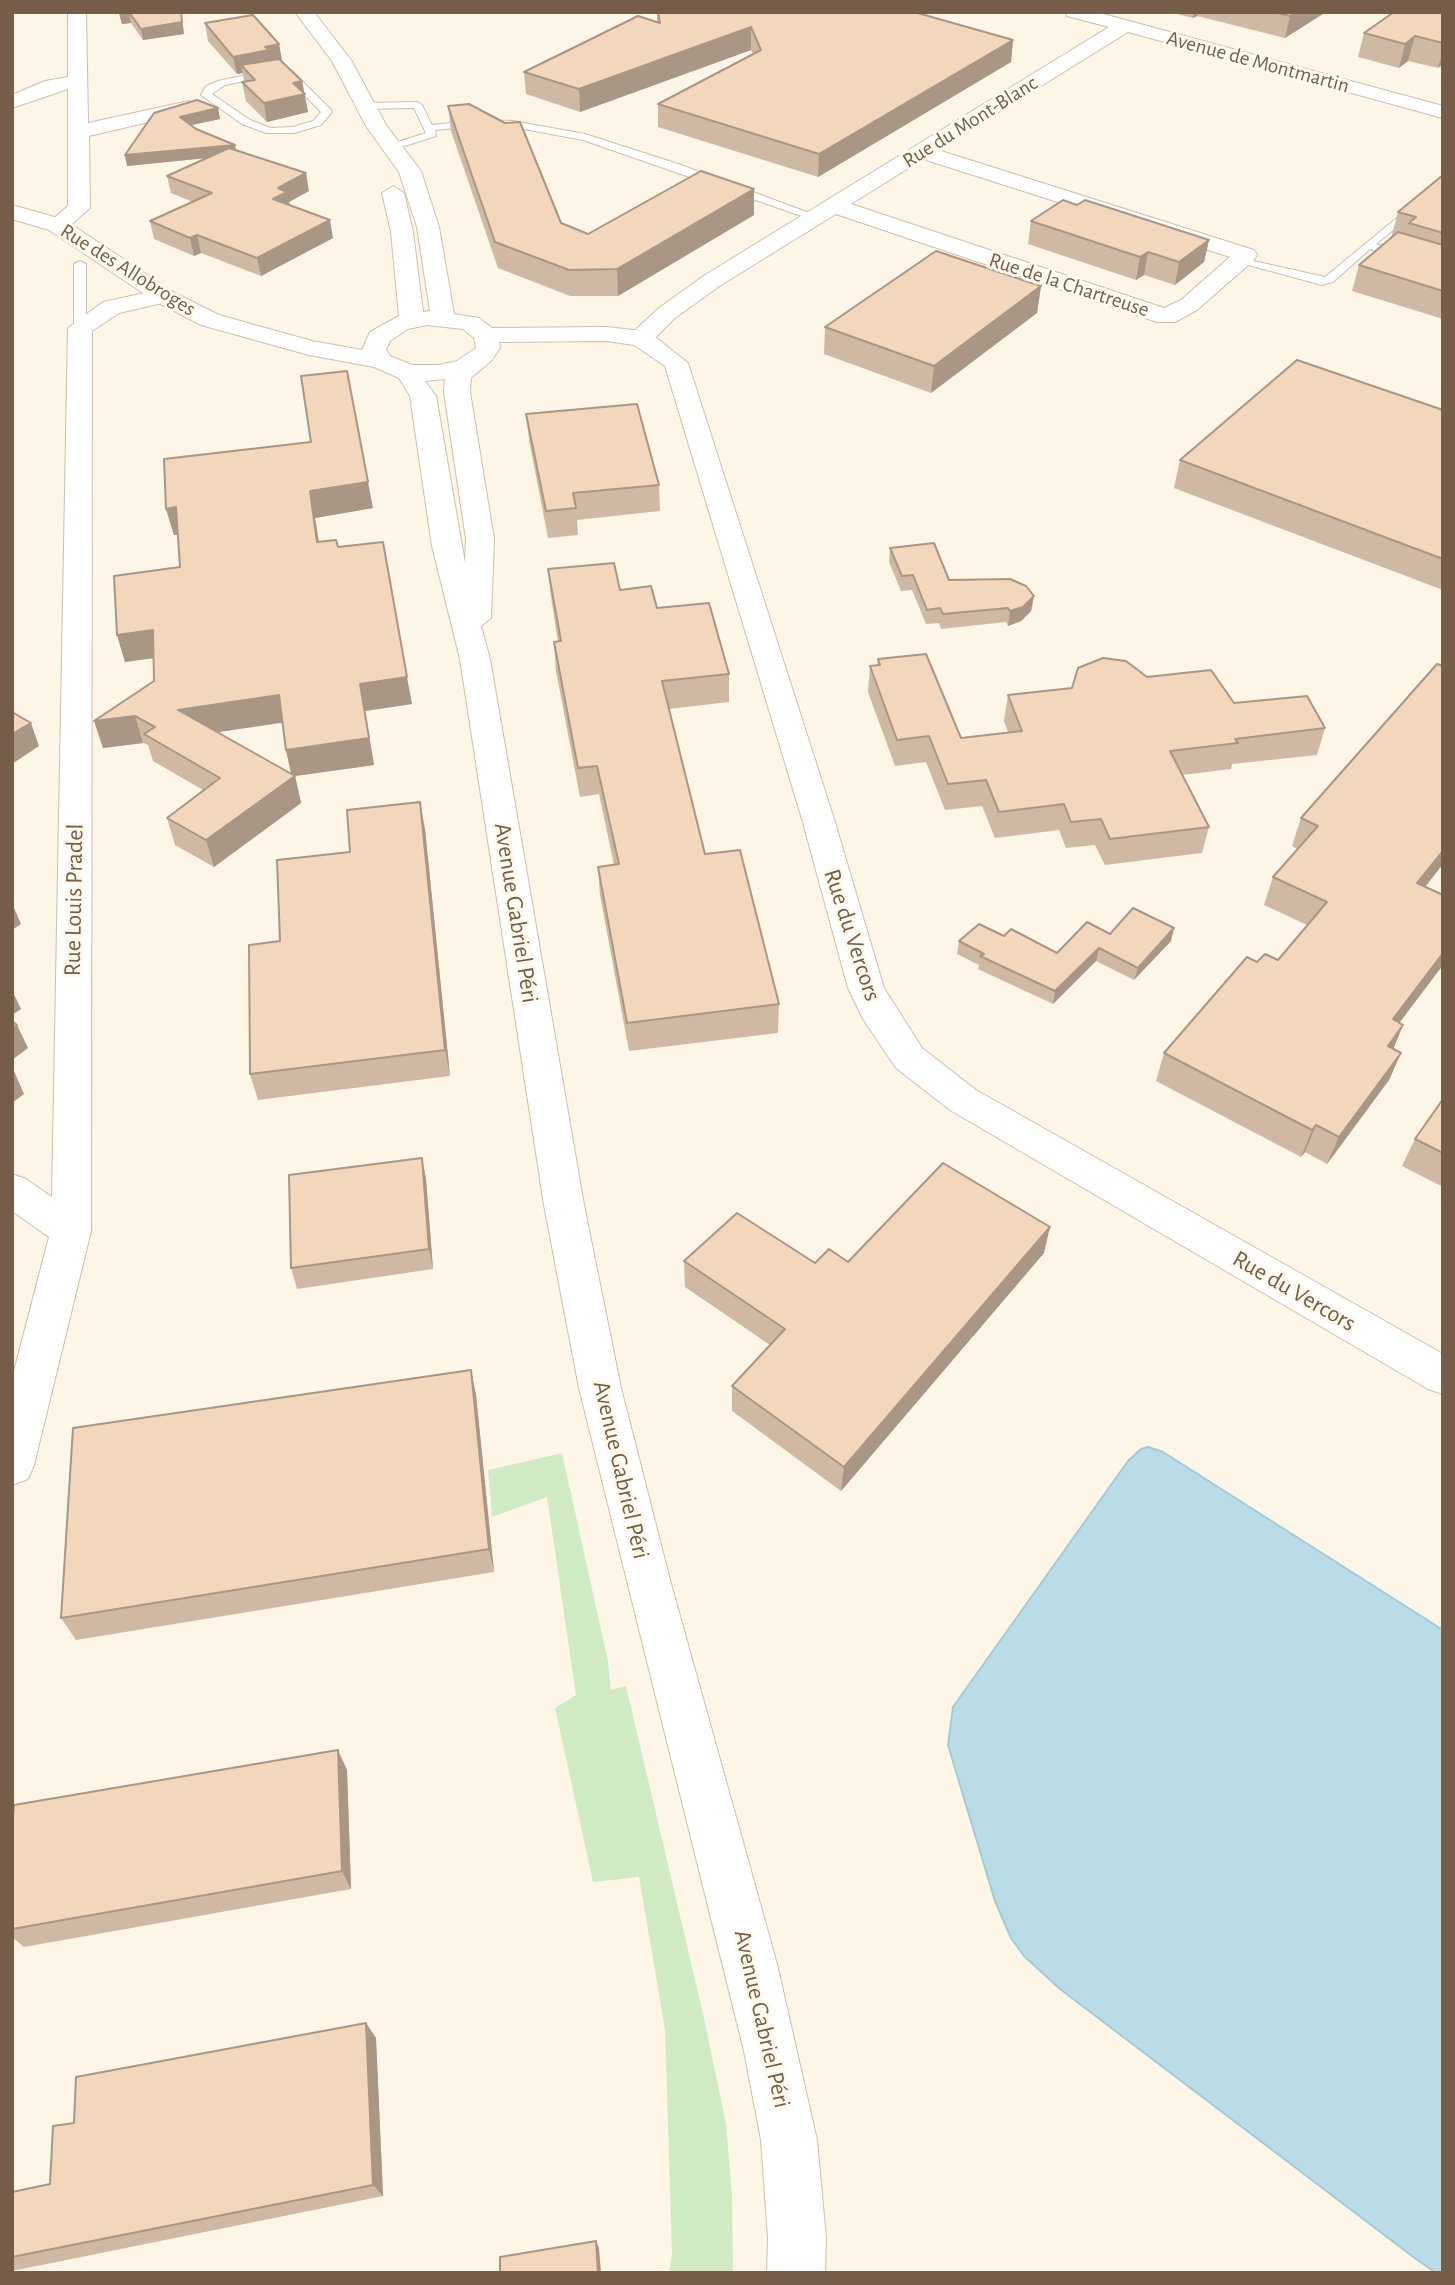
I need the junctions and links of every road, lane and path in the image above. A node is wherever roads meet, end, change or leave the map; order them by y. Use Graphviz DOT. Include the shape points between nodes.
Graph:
graph roads {
  1 [pos="77,12"];
  2 [pos="304,12"];
  3 [pos="1074,12"];
  4 [pos="1125,26"];
  5 [pos="76,82"];
  6 [pos="213,100"];
  7 [pos="12,102"];
  8 [pos="366,106"];
  9 [pos="189,107"];
  10 [pos="1443,112"];
  11 [pos="376,126"];
  12 [pos="429,128"];
  13 [pos="81,131"];
  14 [pos="392,147"];
  15 [pos="922,152"];
  16 [pos="1443,183"];
  17 [pos="823,211"];
  18 [pos="12,212"];
  19 [pos="57,225"];
  20 [pos="1368,245"];
  21 [pos="1240,261"];
  22 [pos="80,264"];
  23 [pos="1443,268"];
  24 [pos="163,296"];
  25 [pos="443,318"];
  26 [pos="412,321"];
  27 [pos="80,328"];
  28 [pos="385,332"];
  29 [pos="641,338"];
  30 [pos="283,340"];
  31 [pos="487,341"];
  32 [pos="380,361"];
  33 [pos="466,366"];
  34 [pos="408,373"];
  35 [pos="475,659"];
  36 [pos="12,1190"];
  37 [pos="71,1231"];
  38 [pos="1443,1376"];
  39 [pos="12,1465"];
  40 [pos="796,2273"];
  1 -- 5 [label="street"];
  2 -- 8 [label="street" via="341,60"];
  3 -- 4 [label="street, Avenue de Montmartin"];
  4 -- 10 [label="street, Avenue de Montmartin"];
  4 -- 15 [label="street, Rue du Mont-Blanc"];
  5 -- 7 [label="street" via="52,85"];
  5 -- 13 [label="street"];
  6 -- 6 [label="lane" via="246,122 270,131 317,123 327,112 288,73 279,71 210,88 206,95"];
  6 -- 9 [label="lane"];
  8 -- 11 [label="street"];
  8 -- 12 [label="lane" via="417,105"];
  9 -- 13 [label="street"];
  11 -- 14 [label="street"];
  11 -- 26 [label="street" via="402,232"];
  12 -- 14 [label="lane" via="432,134"];
  12 -- 17 [label="lane" via="513,124 585,137"];
  13 -- 19 [label="street" via="79,208"];
  14 -- 25 [label="street" via="410,171 428,227"];
  15 -- 17 [label="street, Rue du Mont-Blanc"];
  15 -- 21 [label="street" via="1245,255"];
  16 -- 20 [label="lane"];
  17 -- 21 [label="street, Rue de la Chartreuse" via="1166,317 1189,305"];
  17 -- 29 [label="street, Rue du Mont-Blanc" via="667,313"];
  18 -- 19 [label="street, Rue des Allobroges"];
  19 -- 24 [label="street, Rue des Allobroges"];
  20 -- 21 [label="lane" via="1329,280 1322,281"];
  20 -- 23 [label="lane"];
  22 -- 27 [label="lane, Rue Louis Pradel"];
  24 -- 27 [label="street" via="111,307"];
  24 -- 30 [label="street, Rue des Allobroges" via="210,320"];
  25 -- 26 [label="street, Rue des Allobroges"];
  25 -- 31 [label="street" via="470,323"];
  26 -- 28 [label="street, Rue des Allobroges"];
  27 -- 37 [label="street, Rue Louis Pradel"];
  28 -- 30 [label="street, Rue des Allobroges" via="342,340"];
  28 -- 32 [label="street" via="375,343"];
  29 -- 31 [label="street, Rue du Vercors" via="607,334"];
  29 -- 38 [label="street, Rue du Vercors" via="676,363 862,974 876,1010 898,1046 921,1070 963,1100"];
  30 -- 32 [label="street, Rue des Allobroges"];
  31 -- 33 [label="street" via="483,355"];
  32 -- 34 [label="street, Rue des Allobroges"];
  33 -- 34 [label="street" via="438,373"];
  33 -- 35 [label="street, Avenue Gabriel Péri" via="458,378 457,392 480,539"];
  34 -- 35 [label="street, Avenue Gabriel Péri" via="423,396 446,546"];
  35 -- 40 [label="street, Avenue Gabriel Péri" via="564,1205 600,1388 771,2051 789,2140"];
  36 -- 37 [label="street"];
  37 -- 39 [label="street, Rue Louis Pradel"];
}
